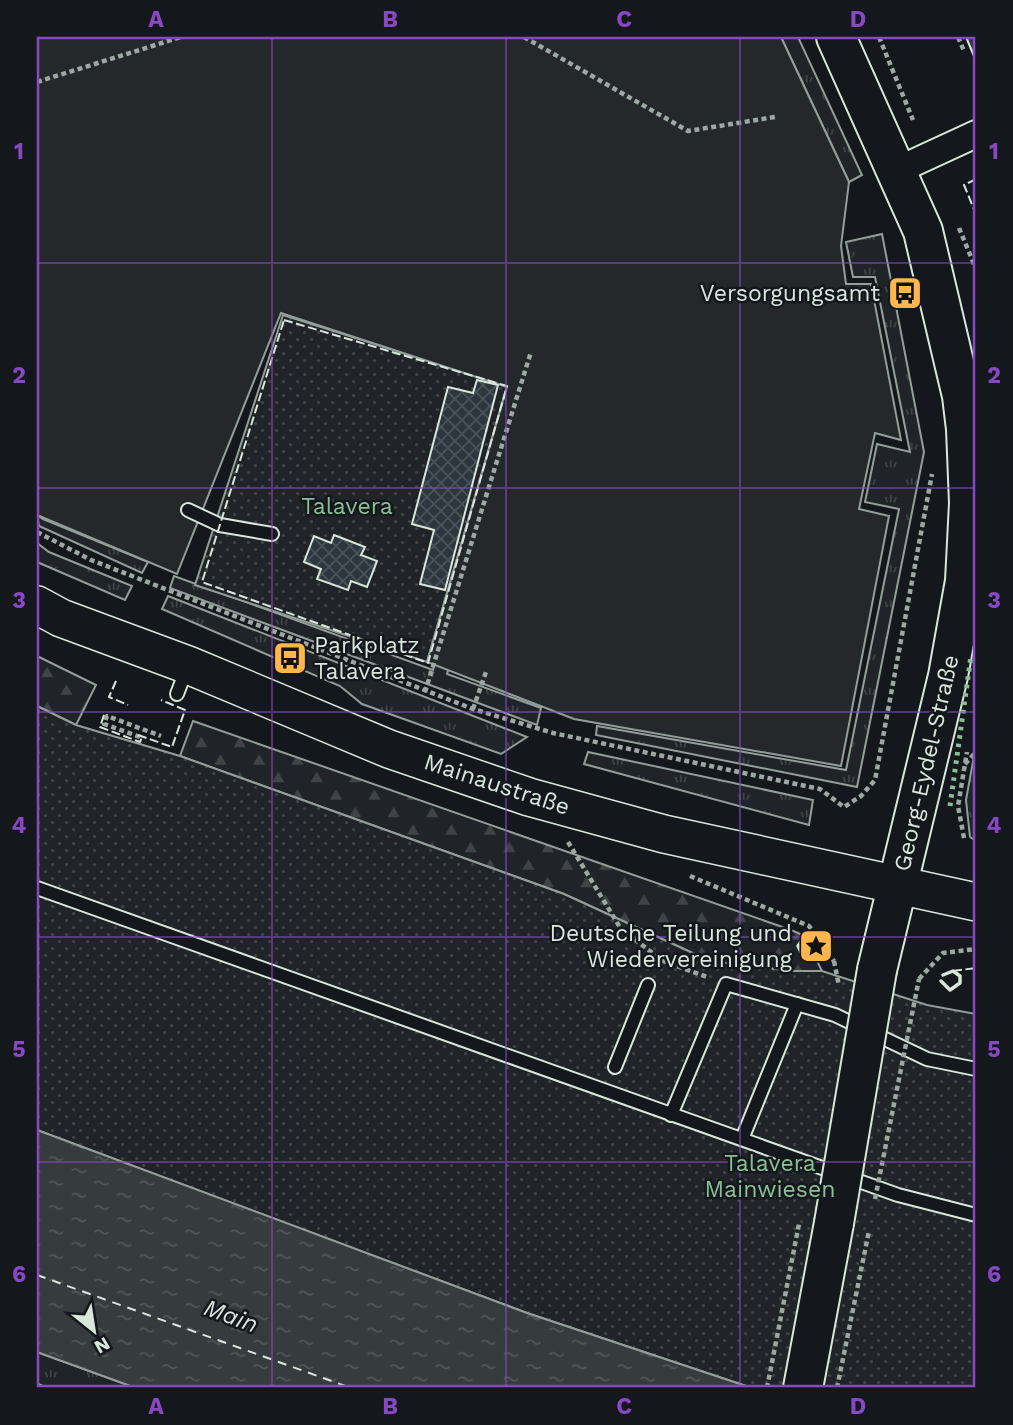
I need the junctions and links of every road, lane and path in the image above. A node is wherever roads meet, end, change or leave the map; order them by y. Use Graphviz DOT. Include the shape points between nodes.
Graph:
graph roads {
  1 [pos="181,37"];
  2 [pos="524,37"];
  3 [pos="835,37"];
  4 [pos="958,37"];
  5 [pos="964,51"];
  6 [pos="37,82"];
  7 [pos="775,117"];
  8 [pos="976,134"];
  9 [pos="898,170"];
  10 [pos="531,352"];
  11 [pos="933,470"];
  12 [pos="188,510"];
  13 [pos="37,533"];
  14 [pos="272,534"];
  15 [pos="37,605"];
  16 [pos="487,669"];
  17 [pos="425,692"];
  18 [pos="473,709"];
  19 [pos="161,736"];
  20 [pos="140,737"];
  21 [pos="967,751"];
  22 [pos="976,752"];
  23 [pos="965,764"];
  24 [pos="964,838"];
  25 [pos="567,840"];
  26 [pos="684,874"];
  27 [pos="897,883"];
  28 [pos="37,888"];
  29 [pos="976,902"];
  30 [pos="976,949"];
  31 [pos="834,961"];
  32 [pos="726,984"];
  33 [pos="648,985"];
  34 [pos="797,1004"];
  35 [pos="615,1067"];
  36 [pos="976,1069"];
  37 [pos="671,1115"];
  38 [pos="742,1139"];
  39 [pos="873,1211"];
  40 [pos="976,1215"];
  41 [pos="870,1225"];
  42 [pos="37,1385"];
  43 [pos="46,1388"];
  44 [pos="803,1388"];
  45 [pos="837,1388"];
  1 -- 6 [label="path"];
  2 -- 7 [label="path" via="688,131"];
  3 -- 9 [label="main road, Georg-Eydel-Straße"];
  4 -- 5 [label="path"];
  8 -- 9 [label="street"];
  9 -- 27 [label="main road, Georg-Eydel-Straße" via="923,231 961,396 968,503 965,581 948,676"];
  10 -- 17 [label="path"];
  11 -- 18 [label="path" via="875,780 844,807 820,789 553,733"];
  12 -- 14 [label="lane" via="220,525"];
  13 -- 17 [label="path" via="91,560"];
  15 -- 27 [label="main road, Mainaustraße" via="182,680 529,797 664,834"];
  16 -- 18 [label="path"];
  17 -- 18 [label="path"];
  19 -- 20 [label="path" via="107,716 104,724"];
  21 -- 23 [label="path"];
  22 -- 23 [label="path"];
  23 -- 24 [label="path" via="958,806"];
  25 -- 32 [label="path" via="621,929 663,961"];
  26 -- 31 [label="path" via="809,926"];
  27 -- 29 [label="main road, Mainaustraße"];
  27 -- 44 [label="main road, Georg-Eydel-Straße, bridge" via="877,970"];
  28 -- 37 [label="lane"];
  30 -- 39 [label="path, bridge" via="943,953 919,979"];
  32 -- 34 [label="lane"];
  32 -- 37 [label="lane"];
  33 -- 35 [label="lane"];
  34 -- 36 [label="lane" via="835,1015 926,1059"];
  34 -- 38 [label="lane"];
  37 -- 38 [label="lane"];
  38 -- 40 [label="lane" via="898,1195"];
  41 -- 45 [label="path, bridge"];
  42 -- 43 [label="path"];
}
